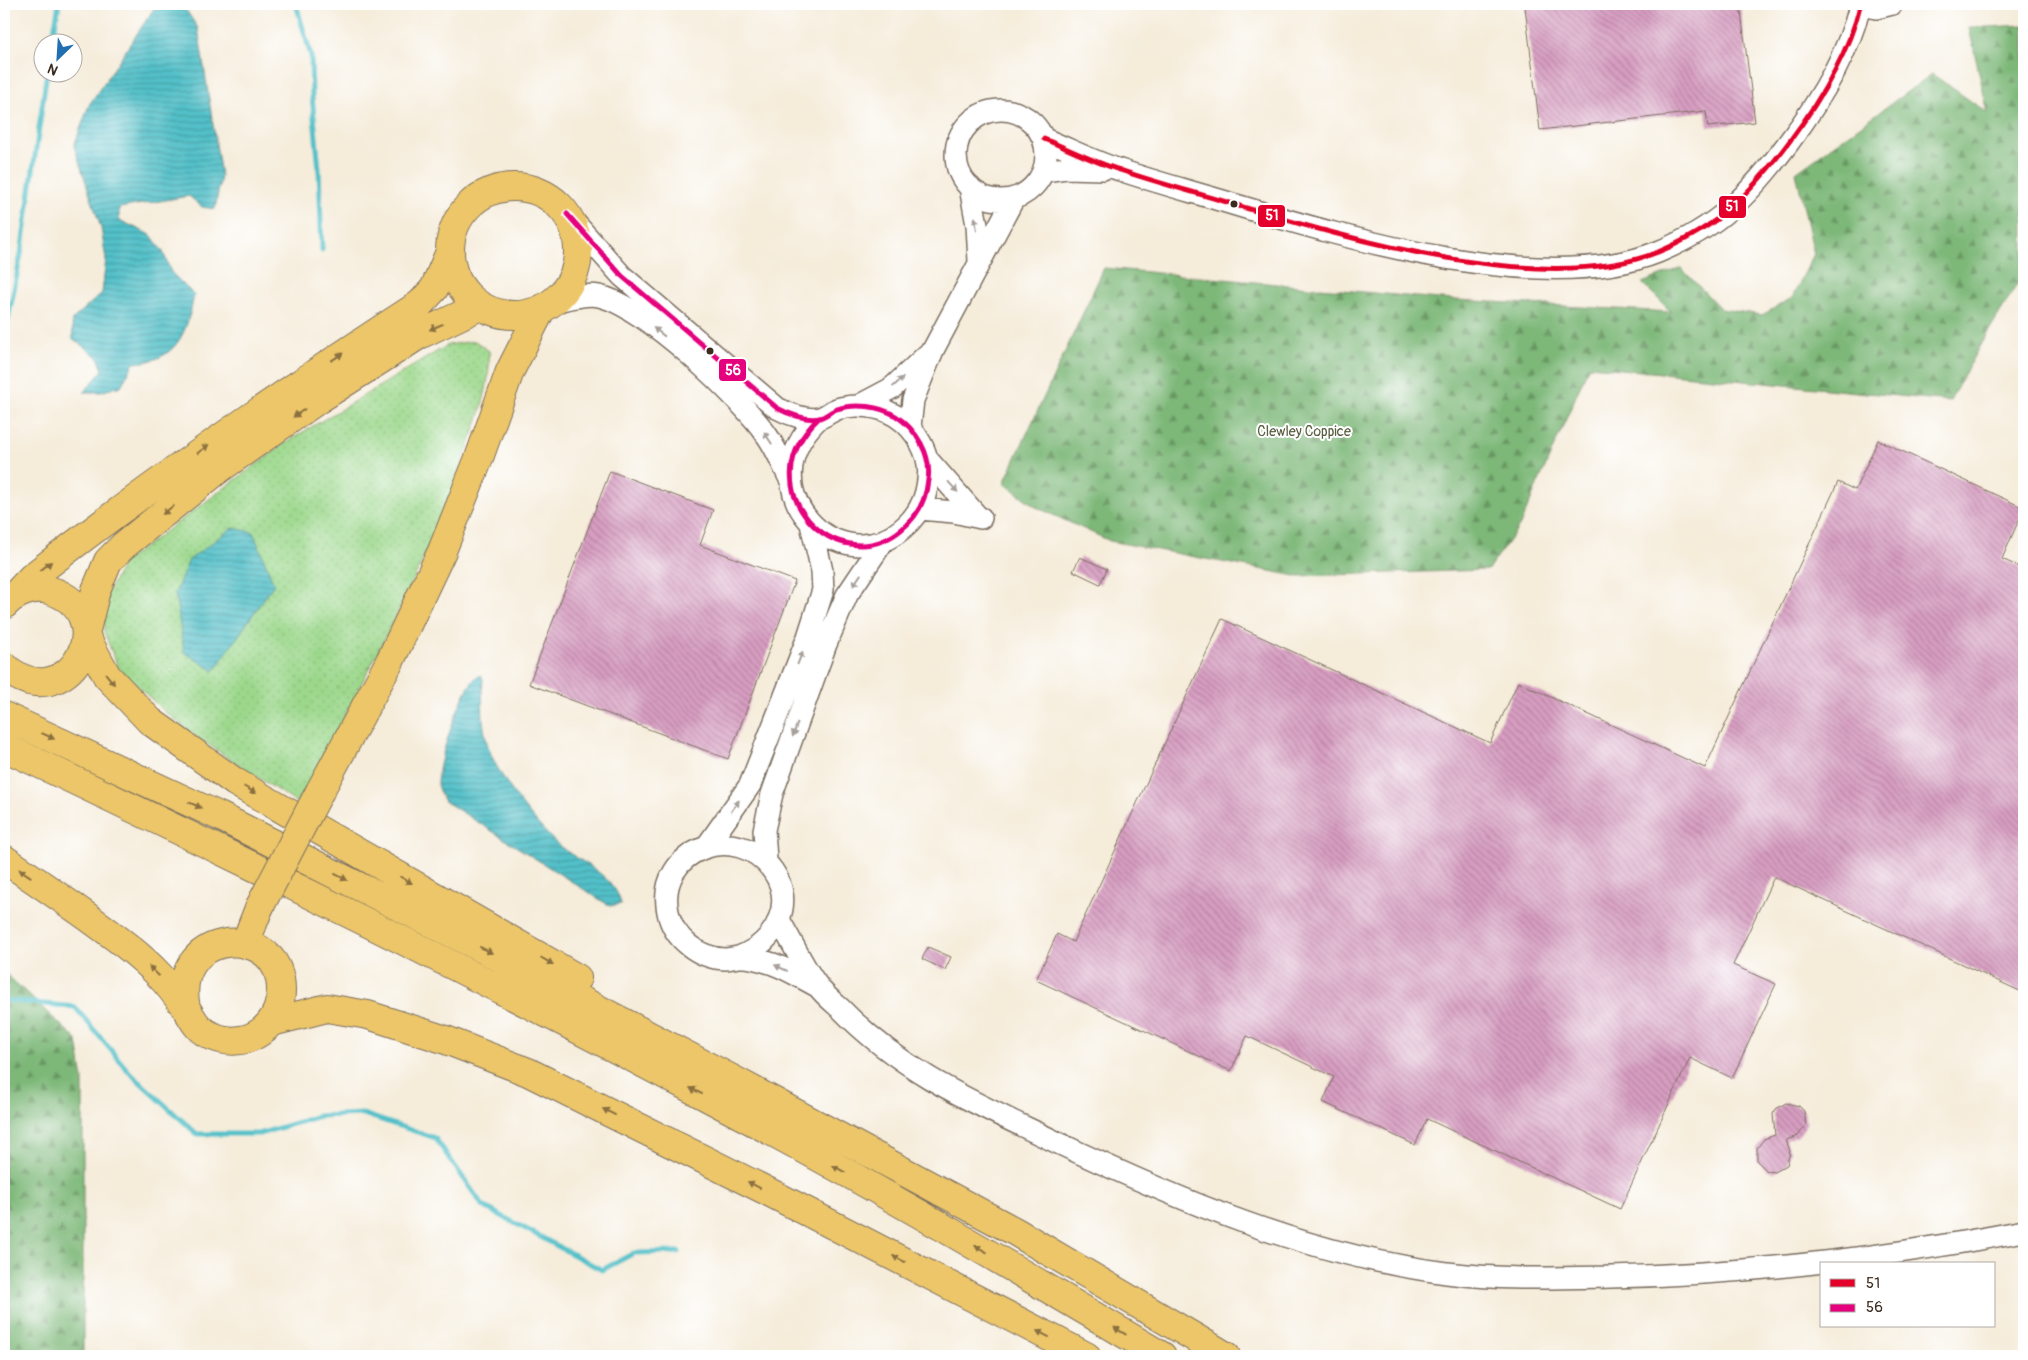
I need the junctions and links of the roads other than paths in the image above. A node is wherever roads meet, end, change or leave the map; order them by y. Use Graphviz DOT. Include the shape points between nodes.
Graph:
graph roads {
  1 [pos="1892,4"];
  2 [pos="1858,5"];
  3 [pos="1044,139"];
  4 [pos="1118,170"];
  5 [pos="1044,171"];
  6 [pos="970,187"];
  7 [pos="1014,198"];
  8 [pos="567,214"];
  9 [pos="449,254"];
  10 [pos="979,262"];
  11 [pos="547,306"];
  12 [pos="486,309"];
  13 [pos="933,350"];
  14 [pos="510,371"];
  15 [pos="858,406"];
  16 [pos="819,418"];
  17 [pos="910,427"];
  18 [pos="927,459"];
  19 [pos="790,481"];
  20 [pos="920,509"];
  21 [pos="811,524"];
  22 [pos="884,540"];
  23 [pos="8,600"];
  24 [pos="86,633"];
  25 [pos="4,666"];
  26 [pos="4,716"];
  27 [pos="4,747"];
  28 [pos="707,846"];
  29 [pos="4,860"];
  30 [pos="766,860"];
  31 [pos="779,920"];
  32 [pos="244,944"];
  33 [pos="741,956"];
  34 [pos="817,986"];
  35 [pos="186,1008"];
  36 [pos="272,1022"];
  37 [pos="734,1080"];
  38 [pos="2024,1231"];
  39 [pos="1086,1356"];
  40 [pos="1162,1356"];
  41 [pos="1226,1356"];
  1 -- 2 [label="street" via="1876,8"];
  2 -- 4 [label="street" via="1855,26 1830,78 1798,130 1764,175 1724,216 1705,230 1656,253 1626,261 1546,269 1442,257 1312,228"];
  3 -- 4 [label="street"];
  3 -- 5 [label="street" via="1047,160"];
  3 -- 6 [label="street" via="1036,125 1023,115 1008,110 980,114 961,134 956,148 959,169"];
  4 -- 5 [label="street" via="1066,168"];
  5 -- 7 [label="street" via="1037,183"];
  6 -- 7 [label="street" via="991,199"];
  10 -- 6 [label="street, one-way"];
  7 -- 10 [label="street"];
  8 -- 9 [label="main road" via="553,199 536,190 516,186 496,189 478,197 464,210 454,227"];
  8 -- 11 [label="main road" via="576,232 579,253 575,274 564,292"];
  8 -- 16 [label="street" via="622,276 777,408 789,415"];
  9 -- 12 [label="main road" via="462,289"];
  23 -- 9 [label="main road, one-way" via="32,577 206,446 420,304 434,289"];
  10 -- 13 [label="street"];
  11 -- 12 [label="main road" via="517,316"];
  11 -- 14 [label="main road"];
  19 -- 11 [label="street, one-way" via="768,437 730,393 691,357 623,305 598,296"];
  12 -- 14 [label="main road" via="506,338"];
  12 -- 24 [label="main road, one-way" via="419,335 319,399 219,469 123,546 108,561"];
  15 -- 13 [label="street, one-way" via="892,388"];
  13 -- 17 [label="street" via="913,400"];
  14 -- 32 [label="main road, bridge" via="442,551 390,661 259,908"];
  15 -- 16 [label="street" via="838,409"];
  15 -- 17 [label="street" via="877,408 895,415"];
  16 -- 19 [label="street" via="796,446"];
  17 -- 18 [label="street"];
  18 -- 20 [label="street" via="927,493"];
  18 -- 20 [label="street, one-way" via="983,519"];
  19 -- 21 [label="street" via="801,511"];
  20 -- 22 [label="street" via="910,522"];
  21 -- 22 [label="street" via="823,534 853,544"];
  28 -- 21 [label="street, one-way" via="750,786 808,638 823,590"];
  22 -- 30 [label="street, one-way" via="847,595 826,644 772,794 764,830"];
  23 -- 24 [label="main road" via="30,590 45,589 60,594 81,615"];
  24 -- 25 [label="main road" via="79,660 71,670 49,681 24,680"];
  24 -- 37 [label="main road, one-way" via="108,676 150,721 235,782 593,987"];
  26 -- 37 [label="main road, one-way" via="219,816"];
  40 -- 27 [label="main road, one-way" via="1002,1260 724,1106 214,846"];
  28 -- 30 [label="street" via="738,845"];
  28 -- 33 [label="street" via="693,852 676,871 667,895 668,911 682,940 694,950 709,957"];
  35 -- 29 [label="main road, one-way" via="158,974 124,943"];
  30 -- 31 [label="street" via="777,876 782,895"];
  31 -- 33 [label="street" via="765,943"];
  31 -- 34 [label="street"];
  32 -- 35 [label="main road" via="228,942 200,954 185,979 183,994"];
  32 -- 36 [label="main road" via="271,960 279,975 282,991"];
  34 -- 33 [label="street, one-way" via="774,964"];
  34 -- 38 [label="street" via="894,1057 958,1095 1136,1180 1244,1223 1364,1258 1448,1274 1556,1278 1693,1275 1836,1260"];
  35 -- 36 [label="main road" via="193,1022 204,1032 225,1040 247,1039"];
  39 -- 36 [label="main road, one-way" via="528,1072 446,1040 368,1015 327,1008"];
  37 -- 41 [label="main road" via="1016,1232"];
}
